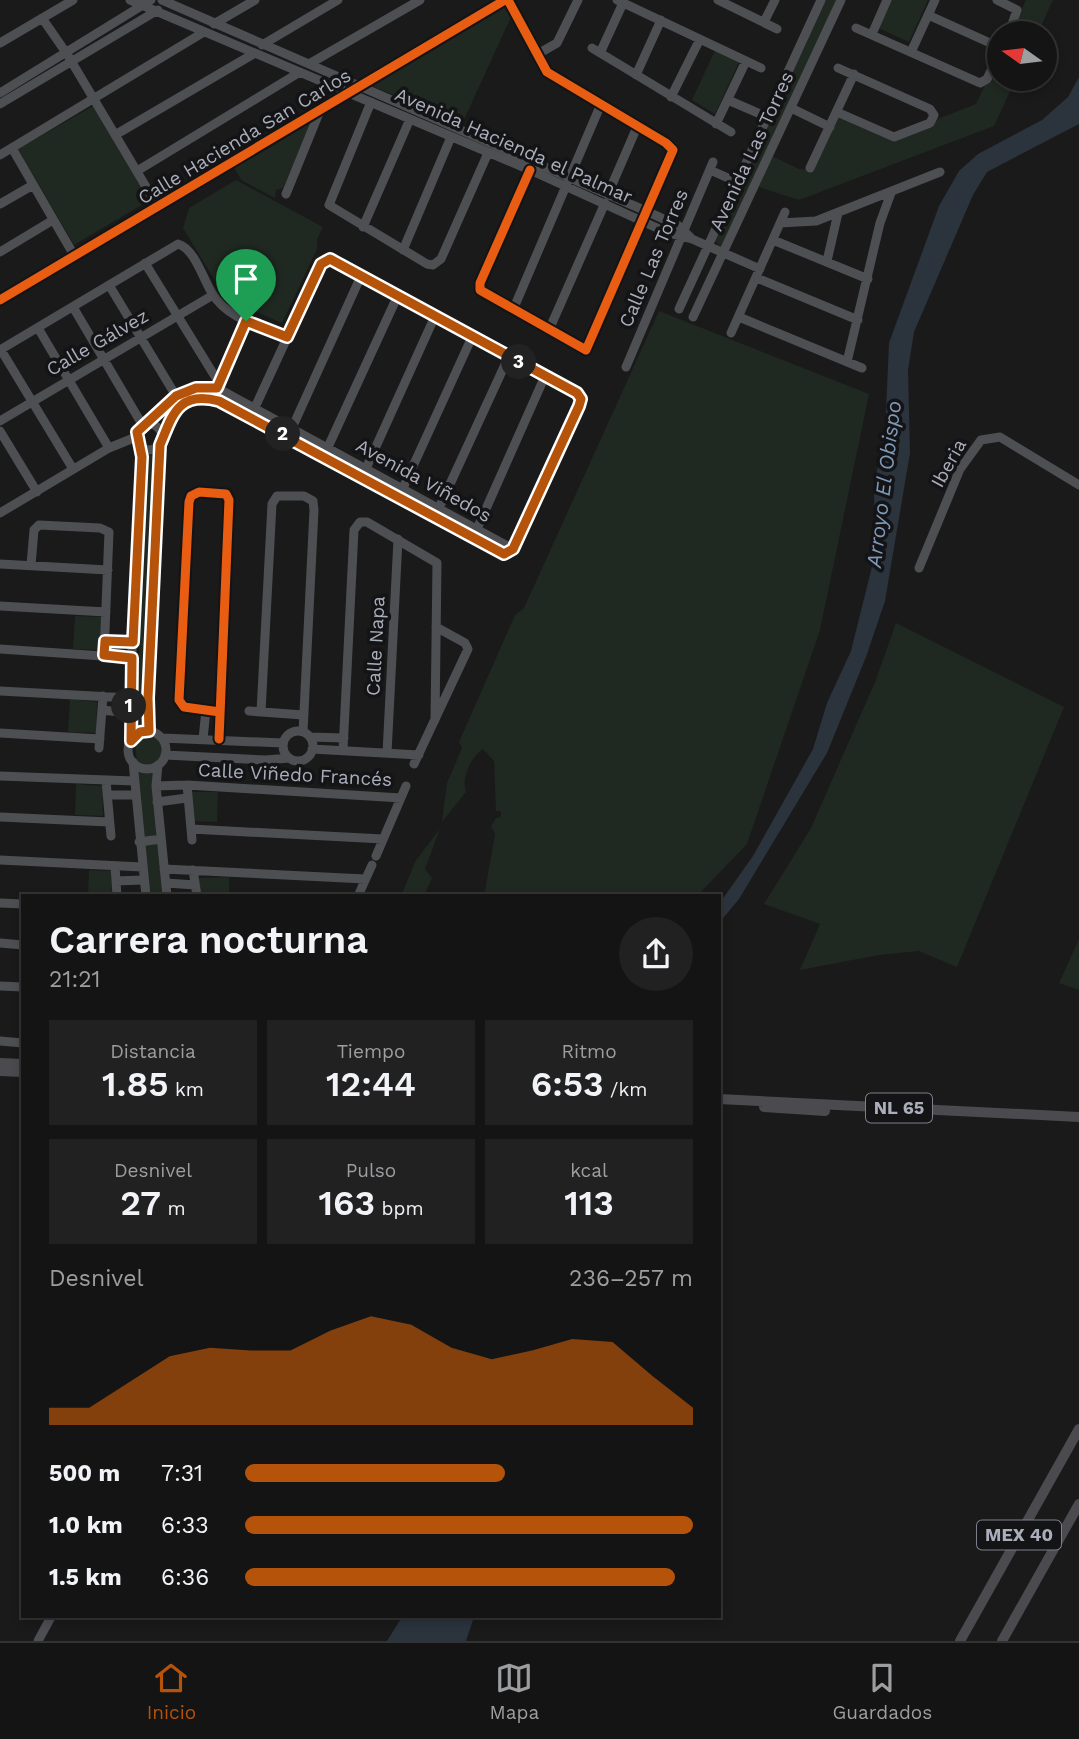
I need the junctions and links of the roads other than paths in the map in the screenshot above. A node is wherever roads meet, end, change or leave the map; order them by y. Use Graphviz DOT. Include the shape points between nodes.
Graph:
graph roads {
  1 [pos="73,0"];
  2 [pos="130,0"];
  3 [pos="255,0"];
  4 [pos="338,0"];
  5 [pos="420,0"];
  6 [pos="506,0"];
  7 [pos="578,0"];
  8 [pos="718,0"];
  9 [pos="775,0"];
  10 [pos="820,0"];
  11 [pos="841,0"];
  12 [pos="887,0"];
  13 [pos="935,0"];
  14 [pos="997,0"];
  15 [pos="169,1"];
  16 [pos="620,2"];
  17 [pos="147,3"];
  18 [pos="156,11"];
  19 [pos="929,15"];
  20 [pos="42,18"];
  21 [pos="661,20"];
  22 [pos="1014,21"];
  23 [pos="764,22"];
  24 [pos="214,24"];
  25 [pos="856,28"];
  26 [pos="777,29"];
  27 [pos="204,32"];
  28 [pos="872,34"];
  29 [pos="700,39"];
  30 [pos="987,42"];
  31 [pos="0,43"];
  32 [pos="262,45"];
  33 [pos="911,52"];
  34 [pos="255,53"];
  35 [pos="536,55"];
  36 [pos="69,58"];
  37 [pos="746,61"];
  38 [pos="309,64"];
  39 [pos="761,68"];
  40 [pos="838,68"];
  41 [pos="300,72"];
  42 [pos="636,75"];
  43 [pos="853,75"];
  44 [pos="987,79"];
  45 [pos="362,86"];
  46 [pos="0,93"];
  47 [pos="351,93"];
  48 [pos="671,97"];
  49 [pos="92,99"];
  50 [pos="728,100"];
  51 [pos="371,102"];
  52 [pos="0,104"];
  53 [pos="601,104"];
  54 [pos="791,108"];
  55 [pos="837,112"];
  56 [pos="319,113"];
  57 [pos="767,117"];
  58 [pos="410,119"];
  59 [pos="716,124"];
  60 [pos="637,127"];
  61 [pos="830,127"];
  62 [pos="731,132"];
  63 [pos="114,135"];
  64 [pos="451,137"];
  65 [pos="12,148"];
  66 [pos="488,153"];
  67 [pos="0,155"];
  68 [pos="810,168"];
  69 [pos="530,170"];
  70 [pos="136,171"];
  71 [pos="940,172"];
  72 [pos="567,182"];
  73 [pos="737,182"];
  74 [pos="33,185"];
  75 [pos="891,193"];
  76 [pos="286,194"];
  77 [pos="606,199"];
  78 [pos="0,204"];
  79 [pos="158,207"];
  80 [pos="646,211"];
  81 [pos="785,212"];
  82 [pos="838,213"];
  83 [pos="52,220"];
  84 [pos="642,220"];
  85 [pos="780,223"];
  86 [pos="363,228"];
  87 [pos="686,236"];
  88 [pos="773,240"];
  89 [pos="708,246"];
  90 [pos="403,250"];
  91 [pos="0,252"];
  92 [pos="723,253"];
  93 [pos="75,257"];
  94 [pos="827,261"];
  95 [pos="145,263"];
  96 [pos="758,273"];
  97 [pos="361,276"];
  98 [pos="868,279"];
  99 [pos="109,285"];
  100 [pos="213,295"];
  101 [pos="398,295"];
  102 [pos="0,300"];
  103 [pos="73,307"];
  104 [pos="679,309"];
  105 [pos="513,310"];
  106 [pos="177,316"];
  107 [pos="435,316"];
  108 [pos="693,317"];
  109 [pos="739,317"];
  110 [pos="858,320"];
  111 [pos="246,321"];
  112 [pos="37,328"];
  113 [pos="549,330"];
  114 [pos="731,333"];
  115 [pos="142,337"];
  116 [pos="287,337"];
  117 [pos="472,337"];
  118 [pos="0,350"];
  119 [pos="509,356"];
  120 [pos="104,359"];
  121 [pos="847,362"];
  122 [pos="626,367"];
  123 [pos="862,368"];
  124 [pos="545,376"];
  125 [pos="68,379"];
  126 [pos="218,385"];
  127 [pos="176,396"];
  128 [pos="32,402"];
  129 [pos="253,412"];
  130 [pos="0,421"];
  131 [pos="145,425"];
  132 [pos="292,428"];
  133 [pos="0,430"];
  134 [pos="162,433"];
  135 [pos="136,437"];
  136 [pos="160,445"];
  137 [pos="328,447"];
  138 [pos="109,448"];
  139 [pos="142,448"];
  140 [pos="366,468"];
  141 [pos="73,469"];
  142 [pos="362,478"];
  143 [pos="1079,485"];
  144 [pos="404,488"];
  145 [pos="37,492"];
  146 [pos="439,508"];
  147 [pos="1,511"];
  148 [pos="477,529"];
  149 [pos="138,534"];
  150 [pos="156,534"];
  151 [pos="398,539"];
  152 [pos="513,549"];
  153 [pos="0,564"];
  154 [pos="31,565"];
  155 [pos="919,568"];
  156 [pos="108,570"];
  157 [pos="135,601"];
  158 [pos="152,604"];
  159 [pos="0,606"];
  160 [pos="106,612"];
  161 [pos="436,627"];
  162 [pos="105,641"];
  163 [pos="133,642"];
  164 [pos="0,649"];
  165 [pos="104,655"];
  166 [pos="132,658"];
  167 [pos="0,691"];
  168 [pos="103,696"];
  169 [pos="130,698"];
  170 [pos="102,710"];
  171 [pos="206,710"];
  172 [pos="249,711"];
  173 [pos="220,712"];
  174 [pos="261,712"];
  175 [pos="129,713"];
  176 [pos="299,715"];
  177 [pos="435,720"];
  178 [pos="149,731"];
  179 [pos="0,733"];
  180 [pos="302,733"];
  181 [pos="162,738"];
  182 [pos="344,738"];
  183 [pos="203,739"];
  184 [pos="219,739"];
  185 [pos="235,740"];
  186 [pos="131,741"];
  187 [pos="283,743"];
  188 [pos="312,749"];
  189 [pos="343,750"];
  190 [pos="387,754"];
  191 [pos="165,755"];
  192 [pos="289,758"];
  193 [pos="234,759"];
  194 [pos="133,762"];
  195 [pos="158,765"];
  196 [pos="0,776"];
  197 [pos="107,781"];
  198 [pos="134,781"];
  199 [pos="187,785"];
  200 [pos="156,786"];
  201 [pos="406,786"];
  202 [pos="107,795"];
  203 [pos="134,795"];
  204 [pos="187,798"];
  205 [pos="401,798"];
  206 [pos="158,802"];
  207 [pos="0,817"];
  208 [pos="109,822"];
  209 [pos="190,826"];
  210 [pos="111,836"];
  211 [pos="162,839"];
  212 [pos="383,839"];
  213 [pos="192,840"];
  214 [pos="139,842"];
  215 [pos="0,860"];
  216 [pos="115,866"];
  217 [pos="142,867"];
  218 [pos="164,869"];
  219 [pos="194,870"];
  220 [pos="365,879"];
  221 [pos="143,880"];
  222 [pos="116,881"];
  223 [pos="166,883"];
  224 [pos="195,885"];
  225 [pos="117,894"];
  226 [pos="146,894"];
  227 [pos="167,894"];
  228 [pos="197,894"];
  229 [pos="359,894"];
  230 [pos="0,902"];
  231 [pos="21,904"];
  232 [pos="0,943"];
  233 [pos="21,945"];
  234 [pos="0,986"];
  235 [pos="21,987"];
  236 [pos="0,1041"];
  237 [pos="21,1042"];
  238 [pos="0,1063"];
  239 [pos="21,1064"];
  240 [pos="0,1071"];
  241 [pos="21,1072"];
  242 [pos="721,1098"];
  243 [pos="721,1105"];
  244 [pos="1079,1118"];
  245 [pos="1079,1125"];
  246 [pos="1079,1429"];
  247 [pos="1079,1504"];
  248 [pos="50,1618"];
  249 [pos="38,1641"];
  250 [pos="960,1641"];
  251 [pos="1002,1641"];
  1 -- 20 [label="street"];
  2 -- 17 [label="street, Avenida Hacienda el Palmar"];
  3 -- 24 [label="street"];
  4 -- 32 [label="street"];
  5 -- 38 [label="street"];
  6 -- 35 [label="street"];
  6 -- 45 [label="street, Calle Hacienda San Carlos"];
  7 -- 35 [label="street" via="558,43"];
  8 -- 23 [label="street"];
  9 -- 23 [label="street"];
  10 -- 57 [label="street, Avenida Las Torres"];
  11 -- 54 [label="street, Avenida Las Torres"];
  12 -- 28 [label="street"];
  13 -- 19 [label="street"];
  14 -- 22 [label="street" via="1015,8"];
  15 -- 18 [label="street"];
  15 -- 24 [label="street, Avenida Hacienda el Palmar"];
  16 -- 21 [label="street"];
  16 -- 42 [label="street" via="596,50"];
  17 -- 18 [label="street, Avenida Hacienda el Palmar"];
  17 -- 36 [label="street"];
  18 -- 27 [label="street, Avenida Hacienda el Palmar"];
  18 -- 36 [label="street"];
  19 -- 30 [label="street"];
  19 -- 33 [label="street"];
  20 -- 31 [label="street"];
  20 -- 36 [label="street"];
  21 -- 29 [label="street"];
  21 -- 42 [label="street"];
  23 -- 26 [label="street"];
  24 -- 32 [label="street, Avenida Hacienda el Palmar"];
  25 -- 28 [label="street"];
  27 -- 34 [label="street, Avenida Hacienda el Palmar"];
  27 -- 49 [label="street"];
  28 -- 33 [label="street"];
  29 -- 37 [label="street"];
  29 -- 48 [label="street"];
  32 -- 38 [label="street, Avenida Hacienda el Palmar"];
  33 -- 44 [label="street" via="980,83"];
  34 -- 41 [label="street, Avenida Hacienda el Palmar"];
  34 -- 63 [label="street"];
  35 -- 53 [label="street" via="547,72"];
  36 -- 46 [label="street"];
  36 -- 49 [label="street"];
  36 -- 52 [label="street"];
  37 -- 39 [label="street"];
  37 -- 50 [label="street"];
  38 -- 45 [label="street, Avenida Hacienda el Palmar"];
  40 -- 43 [label="street"];
  41 -- 47 [label="street, Avenida Hacienda el Palmar"];
  41 -- 70 [label="street"];
  42 -- 48 [label="street"];
  43 -- 55 [label="street"];
  43 -- 55 [label="street" via="930,108 932,121 897,136"];
  45 -- 47 [label="street, Calle Hacienda San Carlos"];
  45 -- 72 [label="street, Avenida Hacienda el Palmar"];
  47 -- 51 [label="street, Avenida Hacienda el Palmar"];
  47 -- 56 [label="street, Calle Hacienda San Carlos"];
  48 -- 59 [label="street"];
  49 -- 63 [label="street"];
  49 -- 65 [label="street"];
  50 -- 57 [label="street"];
  50 -- 59 [label="street"];
  51 -- 58 [label="street, Avenida Hacienda el Palmar"];
  51 -- 86 [label="street" via="328,205"];
  53 -- 60 [label="street"];
  53 -- 72 [label="street"];
  54 -- 61 [label="street"];
  54 -- 92 [label="street, Avenida Las Torres"];
  55 -- 61 [label="street"];
  56 -- 76 [label="street"];
  56 -- 79 [label="street, Calle Hacienda San Carlos"];
  57 -- 73 [label="street, Avenida Las Torres"];
  58 -- 64 [label="street, Avenida Hacienda el Palmar"];
  58 -- 86 [label="street"];
  59 -- 62 [label="street"];
  60 -- 77 [label="street"];
  60 -- 80 [label="street" via="673,150"];
  61 -- 68 [label="street"];
  63 -- 70 [label="street"];
  64 -- 66 [label="street, Avenida Hacienda el Palmar"];
  64 -- 90 [label="street"];
  65 -- 67 [label="street"];
  65 -- 74 [label="street"];
  66 -- 69 [label="street, Avenida Hacienda el Palmar"];
  66 -- 90 [label="street" via="438,264 430,265"];
  69 -- 72 [label="street, Avenida Hacienda el Palmar"];
  69 -- 105 [label="street" via="480,283 484,294"];
  70 -- 79 [label="street"];
  71 -- 75 [label="street"];
  72 -- 77 [label="street, Avenida Hacienda el Palmar"];
  72 -- 105 [label="street"];
  73 -- 87 [label="street, Calle Las Torres" via="712,166"];
  73 -- 89 [label="street, Avenida Las Torres"];
  74 -- 78 [label="street"];
  74 -- 83 [label="street"];
  75 -- 82 [label="street"];
  75 -- 98 [label="street"];
  77 -- 80 [label="street, Avenida Hacienda el Palmar"];
  77 -- 84 [label="street, Avenida Hacienda el Palmar"];
  77 -- 113 [label="street"];
  79 -- 93 [label="street, Calle Hacienda San Carlos"];
  80 -- 84 [label="street"];
  80 -- 87 [label="street, Avenida Hacienda el Palmar"];
  81 -- 85 [label="street"];
  82 -- 85 [label="street" via="808,223"];
  82 -- 94 [label="street"];
  83 -- 91 [label="street"];
  83 -- 93 [label="street"];
  84 -- 87 [label="street, Avenida Hacienda el Palmar"];
  84 -- 113 [label="street" via="586,350"];
  85 -- 88 [label="street"];
  86 -- 90 [label="street"];
  87 -- 89 [label="street, Avenida Hacienda el Palmar"];
  87 -- 122 [label="street, Calle Las Torres"];
  88 -- 94 [label="street"];
  88 -- 96 [label="street"];
  89 -- 92 [label="street, Avenida Hacienda el Palmar"];
  89 -- 104 [label="street, Avenida Las Torres"];
  92 -- 96 [label="street, Avenida Hacienda el Palmar"];
  92 -- 108 [label="street, Avenida Las Torres"];
  93 -- 102 [label="street, Calle Hacienda San Carlos"];
  94 -- 98 [label="street"];
  95 -- 99 [label="street"];
  95 -- 100 [label="street" via="176,245 187,250"];
  95 -- 106 [label="street"];
  96 -- 109 [label="street"];
  96 -- 110 [label="street, Avenida Hacienda el Palmar"];
  97 -- 101 [label="street"];
  97 -- 116 [label="street" via="325,260"];
  97 -- 132 [label="street"];
  98 -- 110 [label="street"];
  99 -- 103 [label="street"];
  99 -- 115 [label="street"];
  100 -- 106 [label="street, Calle Gálvez"];
  100 -- 111 [label="street" via="222,307"];
  101 -- 107 [label="street"];
  101 -- 137 [label="street"];
  103 -- 112 [label="street"];
  103 -- 120 [label="street"];
  105 -- 113 [label="street"];
  106 -- 115 [label="street, Calle Gálvez"];
  106 -- 126 [label="street"];
  107 -- 117 [label="street"];
  107 -- 140 [label="street"];
  109 -- 114 [label="street"];
  109 -- 121 [label="street"];
  110 -- 121 [label="street"];
  111 -- 116 [label="street"];
  111 -- 126 [label="street"];
  112 -- 118 [label="street"];
  112 -- 125 [label="street"];
  115 -- 120 [label="street, Calle Gálvez"];
  115 -- 127 [label="street"];
  116 -- 129 [label="street"];
  117 -- 119 [label="street"];
  117 -- 144 [label="street"];
  118 -- 128 [label="street"];
  119 -- 124 [label="street"];
  119 -- 146 [label="street"];
  120 -- 125 [label="street, Calle Gálvez"];
  120 -- 131 [label="street"];
  121 -- 123 [label="street"];
  124 -- 148 [label="street"];
  124 -- 152 [label="street" via="581,399"];
  125 -- 128 [label="street, Calle Gálvez"];
  125 -- 138 [label="street"];
  126 -- 127 [label="street"];
  126 -- 129 [label="street, Avenida Viñedos"];
  127 -- 131 [label="street"];
  128 -- 130 [label="street, Calle Gálvez"];
  128 -- 141 [label="street"];
  129 -- 132 [label="street, Avenida Viñedos"];
  129 -- 134 [label="street, Avenida Viñedos" via="219,401 195,400 174,412"];
  129 -- 142 [label="street, Avenida Viñedos"];
  131 -- 134 [label="street" via="156,426"];
  131 -- 135 [label="street"];
  132 -- 137 [label="street, Avenida Viñedos"];
  133 -- 145 [label="street"];
  134 -- 136 [label="street"];
  135 -- 138 [label="street"];
  135 -- 139 [label="street"];
  136 -- 139 [label="street" via="150,451"];
  136 -- 150 [label="street"];
  137 -- 140 [label="street, Avenida Viñedos"];
  138 -- 141 [label="street"];
  139 -- 149 [label="street"];
  140 -- 142 [label="street"];
  140 -- 144 [label="street, Avenida Viñedos"];
  141 -- 145 [label="street"];
  142 -- 152 [label="street, Avenida Viñedos" via="497,552 506,554"];
  143 -- 155 [label="street, Iberia" via="1000,437 981,440 960,469"];
  144 -- 146 [label="street, Avenida Viñedos"];
  145 -- 147 [label="street"];
  146 -- 148 [label="street, Avenida Viñedos"];
  148 -- 152 [label="street, Avenida Viñedos"];
  149 -- 150 [label="street" via="148,540"];
  149 -- 157 [label="street"];
  150 -- 158 [label="street"];
  151 -- 161 [label="street" via="437,563"];
  151 -- 182 [label="street" via="364,522 354,530"];
  151 -- 190 [label="street, Calle Napa"];
  153 -- 154 [label="street"];
  154 -- 156 [label="street"];
  154 -- 156 [label="street" via="36,526 100,528 109,534"];
  156 -- 160 [label="street"];
  157 -- 158 [label="street" via="146,599"];
  157 -- 163 [label="street"];
  158 -- 178 [label="street"];
  159 -- 160 [label="street"];
  160 -- 162 [label="street"];
  161 -- 177 [label="street"];
  161 -- 177 [label="street" via="468,649"];
  162 -- 163 [label="street"];
  162 -- 165 [label="street"];
  163 -- 166 [label="street"];
  164 -- 165 [label="street"];
  165 -- 166 [label="street"];
  166 -- 169 [label="street"];
  167 -- 168 [label="street"];
  168 -- 169 [label="street"];
  168 -- 170 [label="street"];
  169 -- 175 [label="street"];
  170 -- 175 [label="street"];
  170 -- 179 [label="street" via="100,744"];
  171 -- 173 [label="street"];
  171 -- 173 [label="street" via="184,707 178,700 189,502 199,492 226,494 229,500"];
  171 -- 183 [label="street"];
  172 -- 174 [label="street"];
  173 -- 184 [label="street"];
  174 -- 176 [label="street"];
  174 -- 176 [label="street" via="272,504 277,496 303,496 313,501 314,510"];
  175 -- 186 [label="street"];
  176 -- 180 [label="street"];
  177 -- 190 [label="street" via="416,760"];
  178 -- 181 [label="street"];
  178 -- 186 [label="street"];
  180 -- 182 [label="street"];
  180 -- 187 [label="street" via="287,736"];
  180 -- 188 [label="street"];
  181 -- 183 [label="street"];
  181 -- 191 [label="street"];
  182 -- 189 [label="street"];
  183 -- 184 [label="street"];
  184 -- 185 [label="street"];
  185 -- 187 [label="street"];
  185 -- 193 [label="street"];
  186 -- 194 [label="street"];
  187 -- 192 [label="street"];
  188 -- 189 [label="street"];
  188 -- 192 [label="street" via="301,760"];
  189 -- 190 [label="street"];
  191 -- 193 [label="street"];
  191 -- 195 [label="street"];
  192 -- 193 [label="street"];
  194 -- 195 [label="street" via="147,769"];
  194 -- 198 [label="street"];
  195 -- 200 [label="street"];
  196 -- 197 [label="street"];
  197 -- 198 [label="street"];
  197 -- 202 [label="street"];
  198 -- 203 [label="street"];
  199 -- 200 [label="street, Calle Viñedo Francés"];
  199 -- 204 [label="street, Calle Viñedo Francés"];
  199 -- 205 [label="street, Calle Viñedo Francés"];
  200 -- 206 [label="street"];
  201 -- 205 [label="street, Calle Viñedo Francés"];
  202 -- 203 [label="street"];
  202 -- 208 [label="street"];
  203 -- 214 [label="street"];
  204 -- 206 [label="street, Calle Viñedo Francés"];
  204 -- 209 [label="street, Calle Viñedo Francés"];
  205 -- 212 [label="street, Calle Viñedo Francés"];
  206 -- 211 [label="street"];
  207 -- 208 [label="street"];
  208 -- 210 [label="street"];
  209 -- 212 [label="street"];
  209 -- 213 [label="street, Calle Viñedo Francés"];
  211 -- 214 [label="street"];
  211 -- 218 [label="street"];
  212 -- 220 [label="street, Calle Viñedo Francés"];
  214 -- 217 [label="street"];
  215 -- 216 [label="street"];
  216 -- 217 [label="street"];
  216 -- 222 [label="street"];
  217 -- 221 [label="street"];
  218 -- 219 [label="street"];
  218 -- 223 [label="street"];
  219 -- 220 [label="street"];
  219 -- 224 [label="street"];
  220 -- 229 [label="street, Calle Viñedo Francés"];
  221 -- 222 [label="street"];
  221 -- 226 [label="street"];
  222 -- 225 [label="street"];
  223 -- 224 [label="street"];
  223 -- 227 [label="street"];
  224 -- 228 [label="street"];
  230 -- 231 [label="street"];
  232 -- 233 [label="street"];
  234 -- 235 [label="street"];
  236 -- 237 [label="street"];
  238 -- 239 [label="main road"];
  240 -- 241 [label="main road"];
  242 -- 244 [label="main road, NL 65"];
  243 -- 245 [label="main road, NL 65"];
  246 -- 250 [label="main road, MEX 40"];
  247 -- 251 [label="main road, MEX 40"];
  248 -- 249 [label="street"];
}
